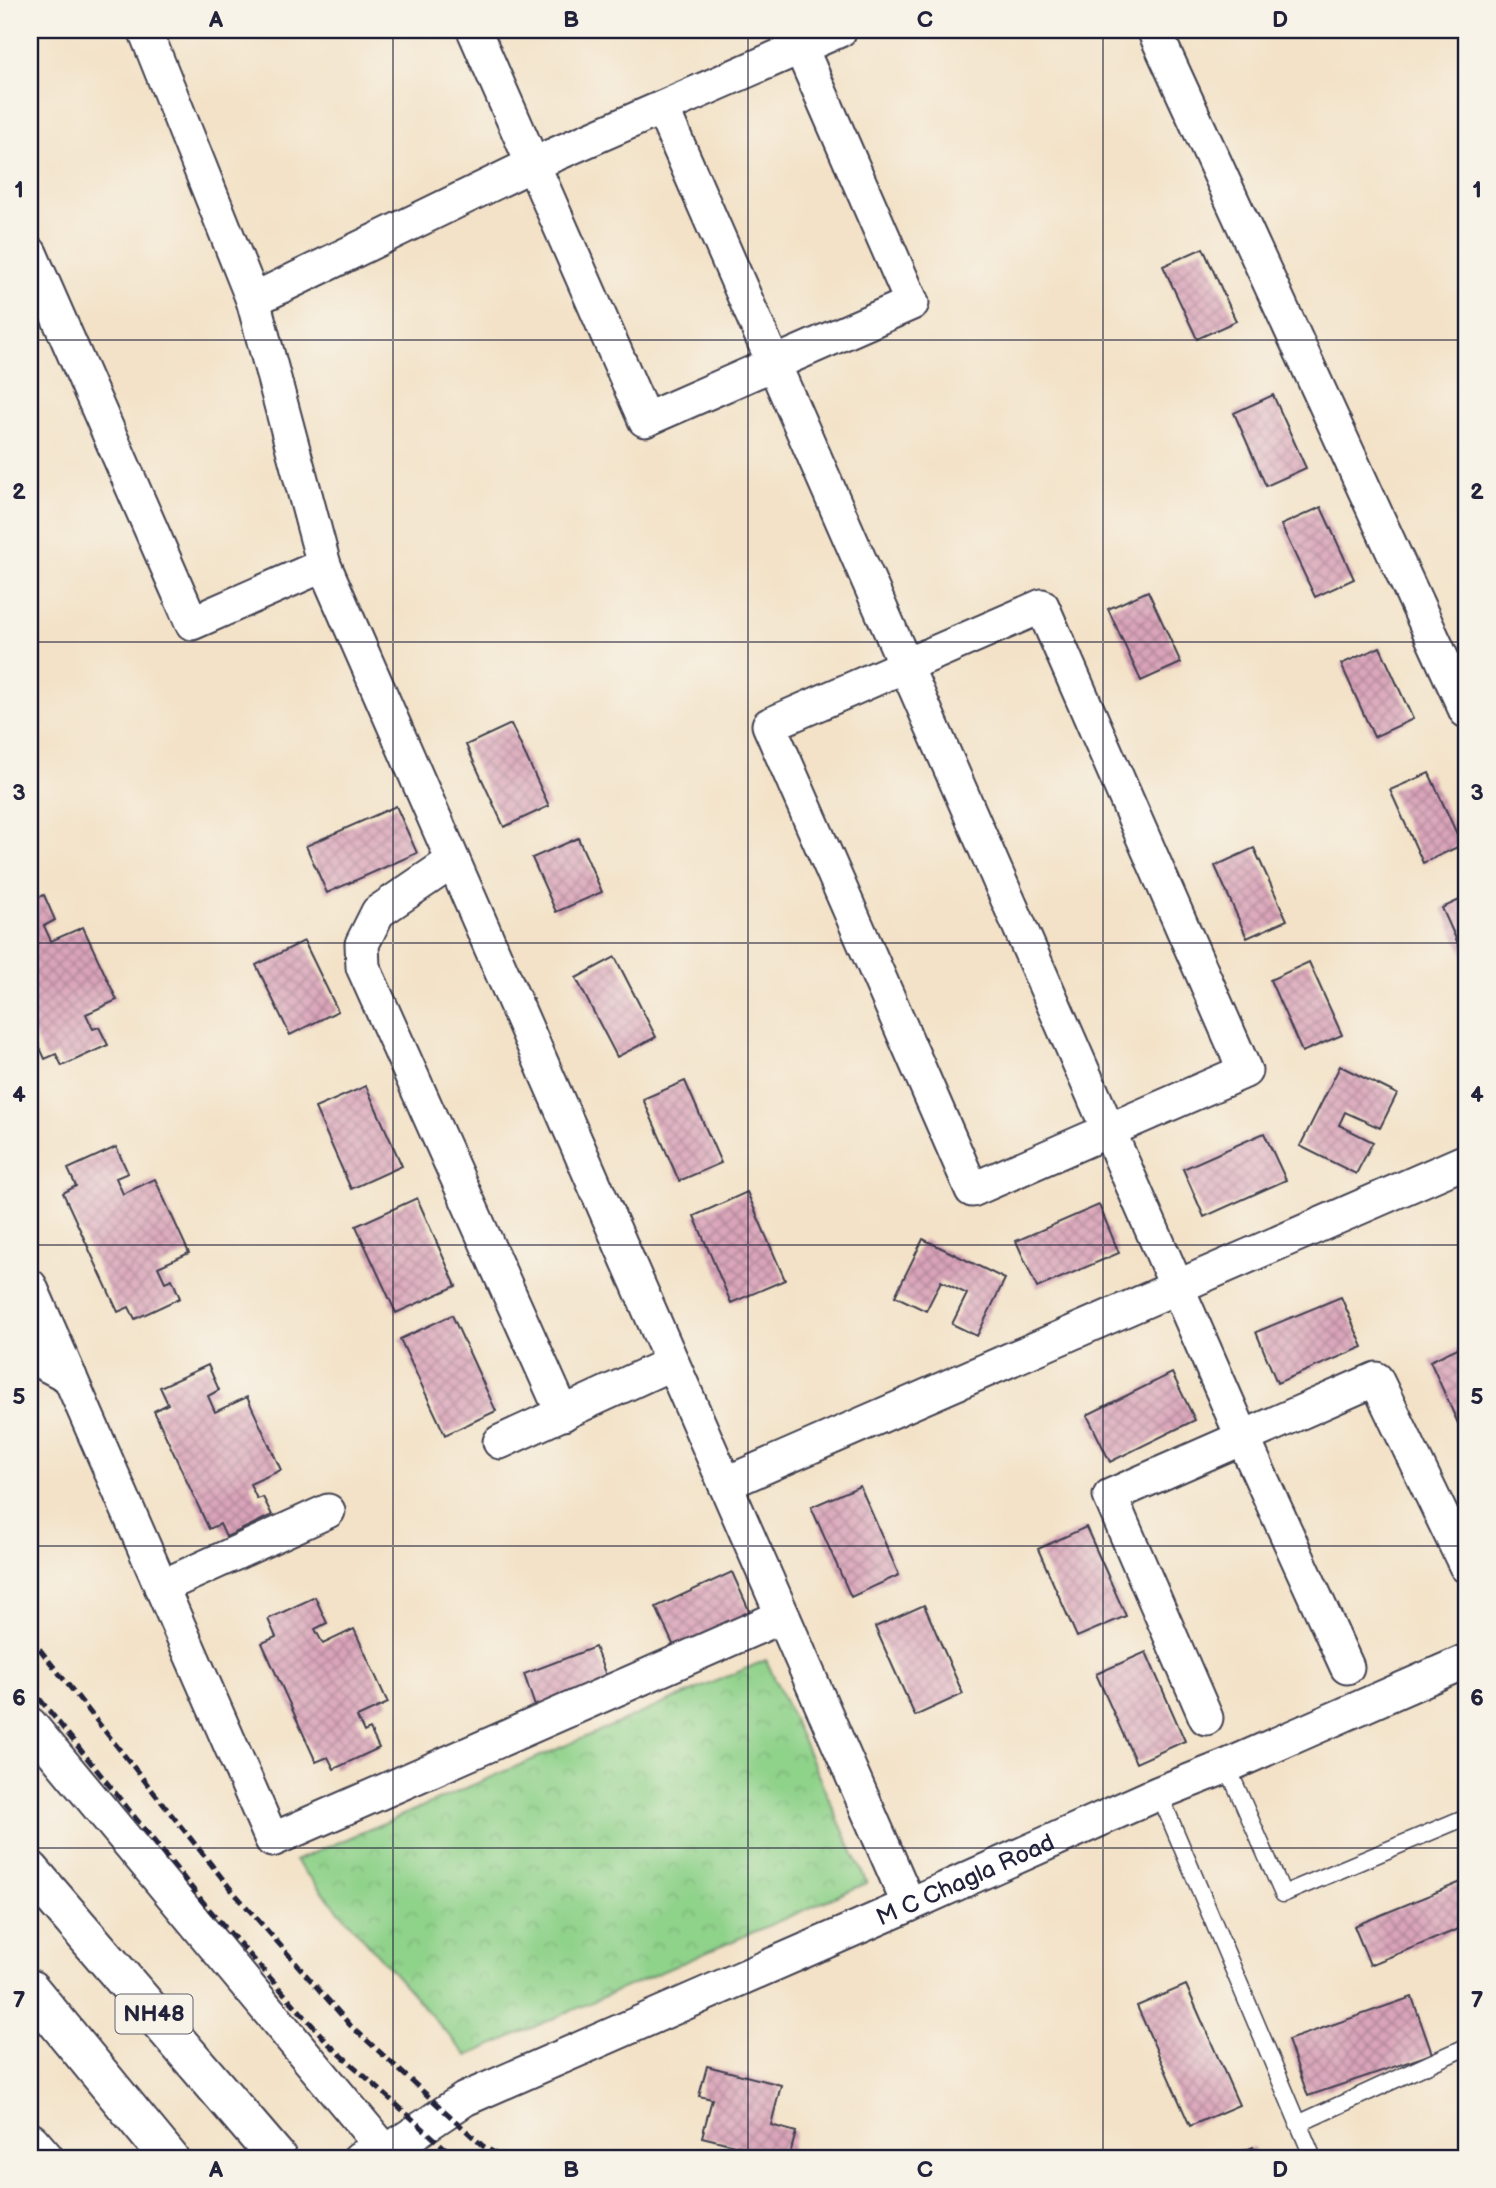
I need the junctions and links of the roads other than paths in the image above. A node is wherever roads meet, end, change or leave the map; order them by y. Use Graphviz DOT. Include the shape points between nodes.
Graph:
graph roads {
  1 [pos="145,30"];
  2 [pos="474,30"];
  3 [pos="840,30"];
  4 [pos="1154,30"];
  5 [pos="796,38"];
  6 [pos="662,108"];
  7 [pos="533,164"];
  8 [pos="30,253"];
  9 [pos="253,300"];
  10 [pos="774,364"];
  11 [pos="324,565"];
  12 [pos="905,665"];
  13 [pos="1466,711"];
  14 [pos="453,860"];
  15 [pos="1108,1130"];
  16 [pos="1466,1161"];
  17 [pos="30,1286"];
  18 [pos="1177,1286"];
  19 [pos="30,1356"];
  20 [pos="672,1363"];
  21 [pos="70,1377"];
  22 [pos="563,1413"];
  23 [pos="1243,1438"];
  24 [pos="500,1442"];
  25 [pos="725,1484"];
  26 [pos="328,1511"];
  27 [pos="1466,1566"];
  28 [pos="162,1587"];
  29 [pos="783,1616"];
  30 [pos="1466,1661"];
  31 [pos="1347,1667"];
  32 [pos="1206,1718"];
  33 [pos="30,1724"];
  34 [pos="1227,1766"];
  35 [pos="1159,1793"];
  36 [pos="1466,1817"];
  37 [pos="30,1870"];
  38 [pos="909,1905"];
  39 [pos="30,1989"];
  40 [pos="1466,2047"];
  41 [pos="1298,2124"];
  42 [pos="30,2141"];
  43 [pos="376,2156"];
  44 [pos="44,2158"];
  45 [pos="169,2158"];
  46 [pos="278,2158"];
  47 [pos="1314,2158"];
  1 -- 9 [label="street"];
  2 -- 7 [label="street"];
  3 -- 5 [label="street"];
  4 -- 13 [label="street"];
  5 -- 6 [label="street"];
  5 -- 10 [label="street" via="912,303"];
  6 -- 7 [label="street"];
  6 -- 10 [label="street"];
  7 -- 9 [label="street"];
  7 -- 10 [label="street" via="645,420"];
  8 -- 11 [label="street" via="192,623"];
  9 -- 11 [label="street"];
  10 -- 12 [label="street"];
  11 -- 14 [label="street"];
  12 -- 15 [label="street"];
  12 -- 15 [label="street" via="769,725 950,1140 972,1190"];
  12 -- 15 [label="street" via="1042,606 1053,631 1245,1071"];
  14 -- 20 [label="street"];
  14 -- 22 [label="street" via="378,912 362,944 363,967"];
  15 -- 18 [label="street"];
  16 -- 18 [label="street"];
  17 -- 21 [label="street"];
  18 -- 23 [label="street"];
  18 -- 25 [label="street"];
  19 -- 21 [label="street"];
  20 -- 22 [label="street"];
  20 -- 25 [label="street"];
  21 -- 28 [label="street"];
  22 -- 24 [label="street"];
  23 -- 27 [label="street" via="1376,1379"];
  23 -- 31 [label="street"];
  23 -- 32 [label="street" via="1110,1496"];
  25 -- 29 [label="street"];
  26 -- 28 [label="street"];
  28 -- 29 [label="street" via="272,1840"];
  29 -- 38 [label="street"];
  30 -- 34 [label="street, M C Chagla Road"];
  33 -- 43 [label="street"];
  34 -- 35 [label="street, M C Chagla Road"];
  34 -- 36 [label="lane" via="1283,1894"];
  35 -- 38 [label="street, M C Chagla Road"];
  35 -- 41 [label="lane"];
  37 -- 46 [label="main road, NH48"];
  38 -- 43 [label="street, M C Chagla Road" via="466,2099"];
  39 -- 45 [label="main road"];
  40 -- 41 [label="lane"];
  41 -- 47 [label="lane"];
  42 -- 44 [label="main road"];
}
